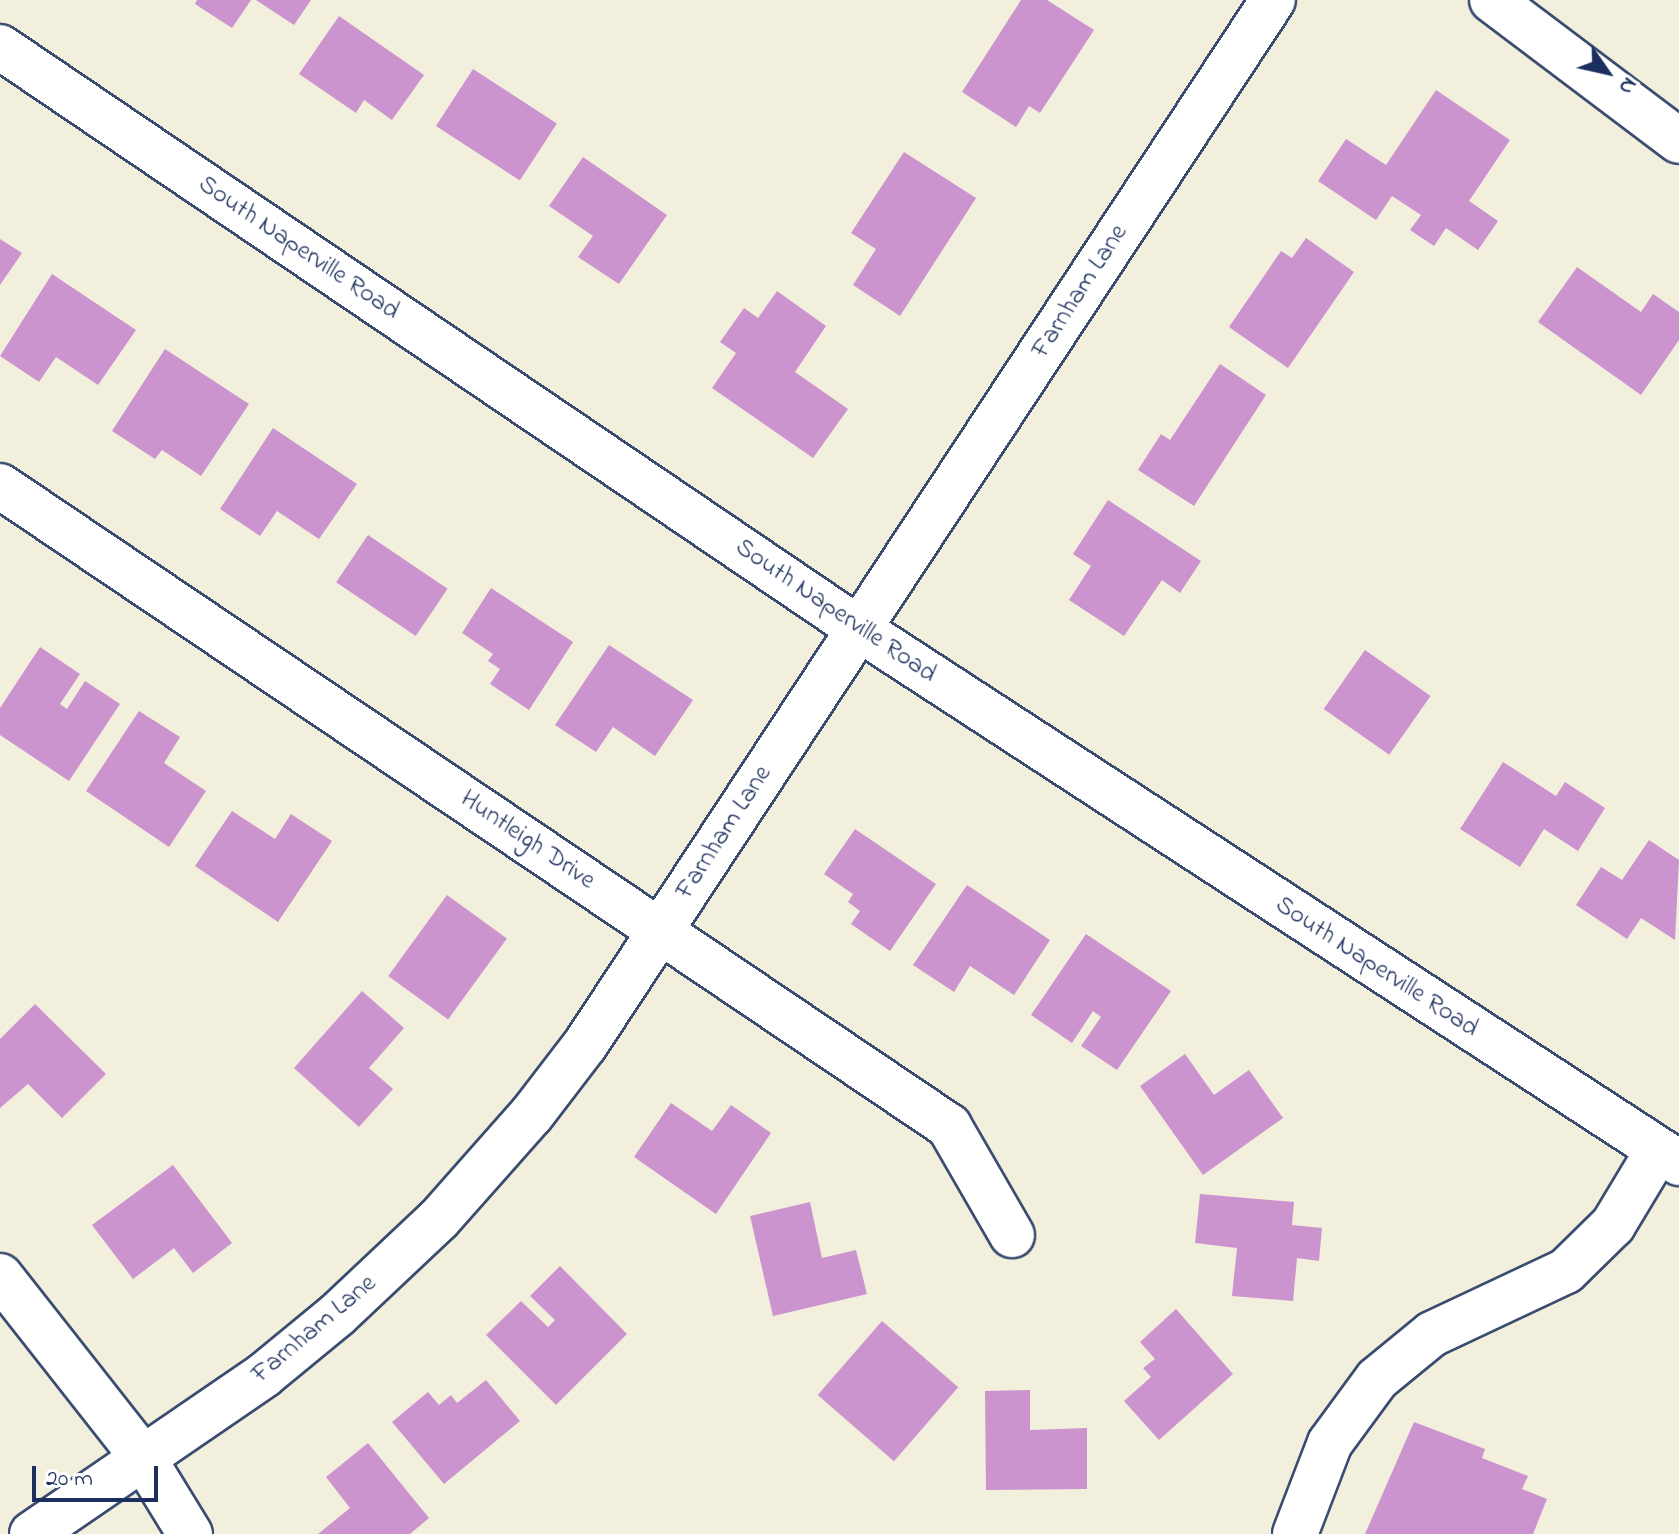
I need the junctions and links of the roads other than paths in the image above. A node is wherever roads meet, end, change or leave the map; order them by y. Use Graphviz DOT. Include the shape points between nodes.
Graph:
graph roads {
  1 [pos="1273,0"];
  2 [pos="1492,0"];
  3 [pos="0,47"];
  4 [pos="1679,141"];
  5 [pos="0,486"];
  6 [pos="859,629"];
  7 [pos="660,931"];
  8 [pos="1668,1156"];
  9 [pos="1012,1235"];
  10 [pos="0,1276"];
  11 [pos="144,1459"];
  12 [pos="32,1534"];
  13 [pos="190,1534"];
  14 [pos="1295,1534"];
  1 -- 6 [label="street, Farnham Lane"];
  2 -- 4 [label="street"];
  3 -- 6 [label="street, South Naperville Road"];
  5 -- 7 [label="street, Huntleigh Drive"];
  6 -- 7 [label="street, Farnham Lane"];
  6 -- 8 [label="street, South Naperville Road"];
  7 -- 9 [label="street, Huntleigh Drive" via="949,1126"];
  7 -- 11 [label="street, Farnham Lane" via="585,1045 439,1219 276,1365"];
  8 -- 14 [label="street" via="1613,1225 1566,1271 1432,1334 1377,1379 1330,1443"];
  10 -- 11 [label="street"];
  11 -- 12 [label="street, Farnham Lane"];
  11 -- 13 [label="street"];
}
